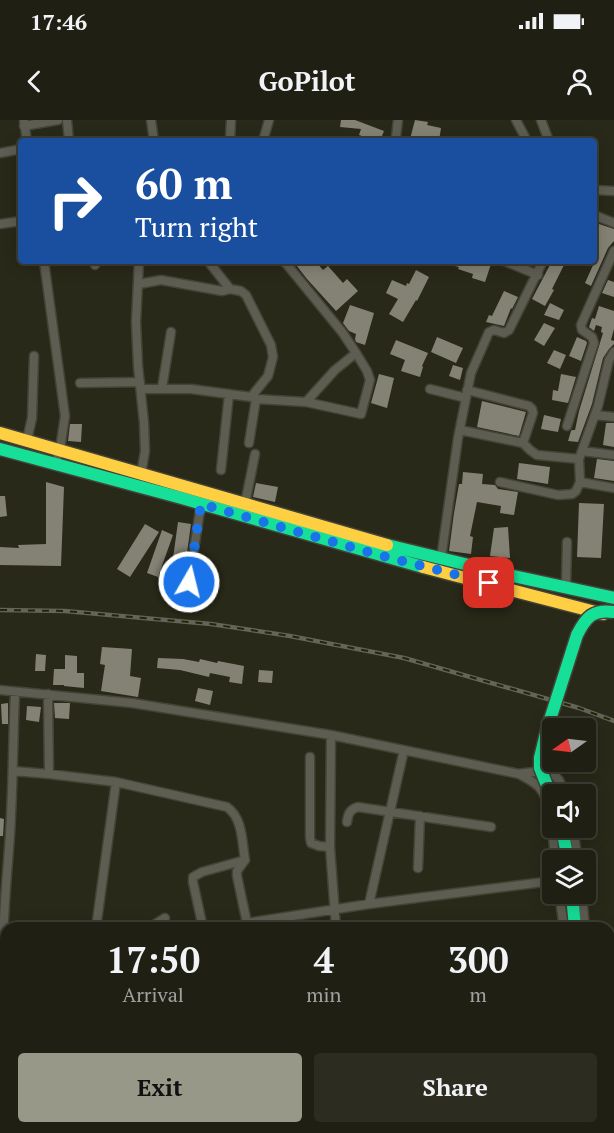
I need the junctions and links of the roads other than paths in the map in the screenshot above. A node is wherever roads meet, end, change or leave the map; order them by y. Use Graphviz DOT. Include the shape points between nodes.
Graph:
graph roads {
  1 [pos="58,120"];
  2 [pos="67,120"];
  3 [pos="151,120"];
  4 [pos="231,120"];
  5 [pos="269,120"];
  6 [pos="398,120"];
  7 [pos="516,120"];
  8 [pos="541,120"];
  9 [pos="24,123"];
  10 [pos="26,138"];
  11 [pos="69,138"];
  12 [pos="154,138"];
  13 [pos="230,138"];
  14 [pos="264,138"];
  15 [pos="396,138"];
  16 [pos="525,138"];
  17 [pos="548,138"];
  18 [pos="18,150"];
  19 [pos="0,153"];
  20 [pos="597,190"];
  21 [pos="614,191"];
  22 [pos="597,216"];
  23 [pos="18,221"];
  24 [pos="614,222"];
  25 [pos="0,224"];
  26 [pos="614,251"];
  27 [pos="44,264"];
  28 [pos="139,264"];
  29 [pos="210,264"];
  30 [pos="286,264"];
  31 [pos="512,264"];
  32 [pos="542,264"];
  33 [pos="611,265"];
  34 [pos="538,274"];
  35 [pos="139,284"];
  36 [pos="230,289"];
  37 [pos="171,332"];
  38 [pos="614,352"];
  39 [pos="356,353"];
  40 [pos="34,356"];
  41 [pos="80,383"];
  42 [pos="140,385"];
  43 [pos="162,388"];
  44 [pos="429,389"];
  45 [pos="229,394"];
  46 [pos="467,394"];
  47 [pos="254,398"];
  48 [pos="306,402"];
  49 [pos="595,415"];
  50 [pos="614,417"];
  51 [pos="567,426"];
  52 [pos="460,430"];
  53 [pos="0,433"];
  54 [pos="27,440"];
  55 [pos="249,443"];
  56 [pos="523,443"];
  57 [pos="0,449"];
  58 [pos="60,449"];
  59 [pos="255,454"];
  60 [pos="580,455"];
  61 [pos="614,455"];
  62 [pos="56,464"];
  63 [pos="221,470"];
  64 [pos="141,474"];
  65 [pos="500,482"];
  66 [pos="580,482"];
  67 [pos="614,488"];
  68 [pos="201,504"];
  69 [pos="245,504"];
  70 [pos="567,542"];
  71 [pos="441,559"];
  72 [pos="508,581"];
  73 [pos="189,582"];
  74 [pos="566,587"];
  75 [pos="614,598"];
  76 [pos="614,612"];
  77 [pos="614,616"];
  78 [pos="0,690"];
  79 [pos="15,692"];
  80 [pos="48,694"];
  81 [pos="331,735"];
  82 [pos="404,750"];
  83 [pos="310,757"];
  84 [pos="13,771"];
  85 [pos="50,774"];
  86 [pos="519,774"];
  87 [pos="116,782"];
  88 [pos="546,784"];
  89 [pos="560,784"];
  90 [pos="390,812"];
  91 [pos="420,816"];
  92 [pos="347,822"];
  93 [pos="491,827"];
  94 [pos="330,847"];
  95 [pos="554,850"];
  96 [pos="246,860"];
  97 [pos="418,868"];
  98 [pos="542,882"];
  99 [pos="369,904"];
  100 [pos="560,904"];
  101 [pos="573,904"];
  102 [pos="583,904"];
  103 [pos="334,910"];
  104 [pos="165,918"];
  105 [pos="4,922"];
  106 [pos="97,922"];
  107 [pos="159,922"];
  108 [pos="202,922"];
  109 [pos="247,922"];
  110 [pos="284,922"];
  111 [pos="335,922"];
  112 [pos="563,922"];
  113 [pos="574,922"];
  114 [pos="584,922"];
  1 -- 9 [label="street"];
  2 -- 11 [label="street"];
  3 -- 12 [label="street"];
  4 -- 13 [label="street"];
  5 -- 14 [label="street"];
  6 -- 15 [label="street"];
  7 -- 16 [label="street"];
  8 -- 17 [label="street"];
  9 -- 10 [label="street"];
  18 -- 19 [label="street"];
  20 -- 21 [label="street"];
  22 -- 24 [label="street"];
  23 -- 25 [label="street"];
  26 -- 33 [label="street"];
  27 -- 58 [label="street" via="65,416"];
  28 -- 35 [label="street"];
  29 -- 36 [label="street"];
  30 -- 39 [label="street"];
  31 -- 34 [label="street"];
  32 -- 34 [label="street"];
  33 -- 51 [label="street" via="581,326 594,343"];
  34 -- 46 [label="street" via="509,330 489,332 471,373"];
  35 -- 36 [label="street" via="161,280 222,291"];
  35 -- 42 [label="street" via="136,322"];
  36 -- 47 [label="street" via="246,295 271,345 273,357 268,376"];
  37 -- 43 [label="street"];
  38 -- 49 [label="street"];
  39 -- 48 [label="street"];
  39 -- 48 [label="street" via="370,380 361,414"];
  40 -- 54 [label="street" via="32,418"];
  41 -- 42 [label="street"];
  42 -- 43 [label="street"];
  42 -- 64 [label="street" via="145,451"];
  43 -- 45 [label="street"];
  44 -- 46 [label="street"];
  45 -- 47 [label="street"];
  45 -- 63 [label="street"];
  46 -- 52 [label="street"];
  46 -- 56 [label="street" via="532,408"];
  47 -- 48 [label="street"];
  47 -- 55 [label="street"];
  49 -- 50 [label="street"];
  49 -- 60 [label="street"];
  52 -- 56 [label="street"];
  52 -- 71 [label="street"];
  53 -- 54 [label="main road"];
  54 -- 58 [label="main road"];
  56 -- 60 [label="street" via="537,455"];
  57 -- 62 [label="main road"];
  58 -- 62 [label="street"];
  58 -- 64 [label="main road"];
  59 -- 69 [label="street"];
  60 -- 61 [label="street"];
  60 -- 66 [label="street"];
  62 -- 68 [label="main road"];
  64 -- 69 [label="main road"];
  65 -- 66 [label="street" via="558,495 576,491"];
  66 -- 67 [label="street"];
  68 -- 72 [label="main road" via="404,562"];
  68 -- 73 [label="street"];
  69 -- 71 [label="main road"];
  70 -- 74 [label="street"];
  71 -- 72 [label="main road"];
  72 -- 74 [label="main road"];
  72 -- 77 [label="main road" via="571,606"];
  74 -- 75 [label="main road"];
  76 -- 88 [label="main road, bridge" via="593,613 576,635 540,758"];
  78 -- 79 [label="street"];
  79 -- 80 [label="street"];
  79 -- 84 [label="street"];
  80 -- 81 [label="street" via="132,703"];
  80 -- 85 [label="street"];
  81 -- 82 [label="street"];
  81 -- 94 [label="street"];
  82 -- 86 [label="street"];
  82 -- 90 [label="street"];
  83 -- 94 [label="street" via="311,843"];
  84 -- 85 [label="street"];
  84 -- 105 [label="street"];
  85 -- 87 [label="street"];
  86 -- 89 [label="street" via="546,772"];
  86 -- 95 [label="street" via="531,780 545,796"];
  87 -- 96 [label="street" via="227,807 238,819"];
  87 -- 106 [label="street"];
  90 -- 91 [label="street"];
  90 -- 92 [label="street" via="353,808"];
  90 -- 99 [label="street"];
  91 -- 93 [label="street"];
  91 -- 97 [label="street"];
  94 -- 103 [label="street"];
  96 -- 108 [label="street" via="193,877"];
  96 -- 109 [label="street" via="237,876"];
  98 -- 99 [label="street"];
  99 -- 103 [label="street"];
  100 -- 112 [label="street"];
  101 -- 113 [label="main road"];
  102 -- 114 [label="street"];
  103 -- 110 [label="street"];
  103 -- 111 [label="street"];
  104 -- 107 [label="street"];
}
